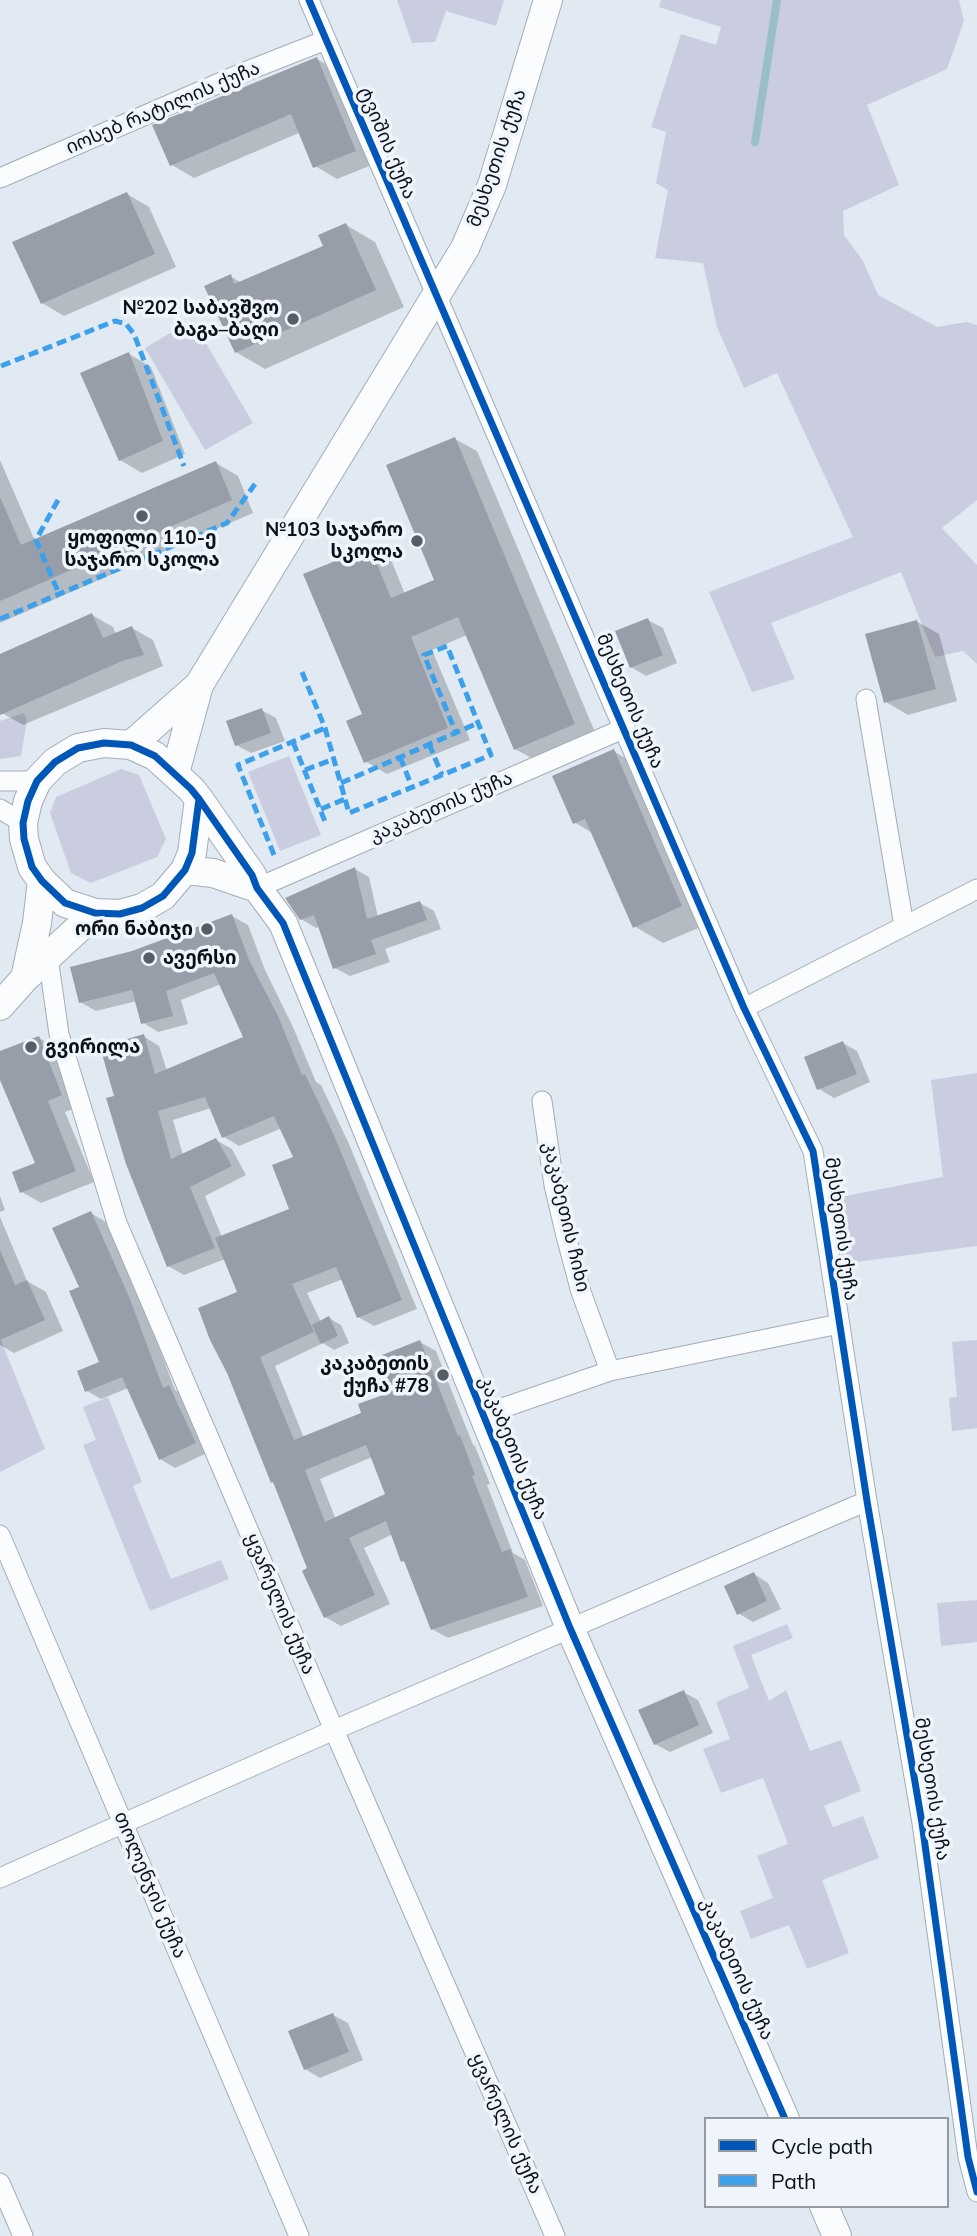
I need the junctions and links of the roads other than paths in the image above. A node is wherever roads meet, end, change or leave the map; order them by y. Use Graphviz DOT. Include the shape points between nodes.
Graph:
graph roads {
  1 [pos="309,0"];
  2 [pos="548,0"];
  3 [pos="326,40"];
  4 [pos="0,178"];
  5 [pos="436,298"];
  6 [pos="200,685"];
  7 [pos="866,699"];
  8 [pos="625,728"];
  9 [pos="131,745"];
  10 [pos="175,773"];
  11 [pos="0,781"];
  12 [pos="37,781"];
  13 [pos="199,799"];
  14 [pos="12,816"];
  15 [pos="185,870"];
  16 [pos="42,881"];
  17 [pos="257,888"];
  18 [pos="977,889"];
  19 [pos="95,914"];
  20 [pos="904,926"];
  21 [pos="48,957"];
  22 [pos="25,978"];
  23 [pos="0,1006"];
  24 [pos="744,1008"];
  25 [pos="542,1101"];
  26 [pos="839,1324"];
  27 [pos="611,1371"];
  28 [pos="482,1415"];
  29 [pos="867,1501"];
  30 [pos="0,1535"];
  31 [pos="570,1628"];
  32 [pos="334,1730"];
  33 [pos="124,1824"];
  34 [pos="0,1878"];
  35 [pos="784,2117"];
  36 [pos="0,2183"];
  37 [pos="977,2192"];
  38 [pos="825,2208"];
  39 [pos="23,2236"];
  40 [pos="299,2236"];
  41 [pos="555,2236"];
  42 [pos="837,2236"];
  1 -- 3 [label="street, ტვიშის ქუჩა"];
  2 -- 5 [label="street, მესხეთის ქუჩა" via="492,185 465,248"];
  3 -- 4 [label="street, იოსებ რატილის ქუჩა"];
  3 -- 5 [label="street, ტვიშის ქუჩა"];
  5 -- 6 [label="street"];
  5 -- 8 [label="street, მესხეთის ქუჩა"];
  6 -- 9 [label="street"];
  6 -- 10 [label="street"];
  7 -- 20 [label="street"];
  8 -- 17 [label="street, კაკაბეთის ქუჩა"];
  8 -- 24 [label="street, მესხეთის ქუჩა"];
  9 -- 10 [label="street" via="155,756"];
  9 -- 12 [label="street" via="104,743 78,748 55,761"];
  10 -- 13 [label="street"];
  11 -- 12 [label="street"];
  12 -- 14 [label="street" via="28,801"];
  13 -- 15 [label="street" via="192,853"];
  13 -- 17 [label="street, კაკაბეთის ქუჩა"];
  14 -- 16 [label="street"];
  15 -- 17 [label="street" via="213,873"];
  15 -- 19 [label="street" via="163,896 142,908"];
  16 -- 19 [label="street" via="65,902"];
  16 -- 22 [label="street"];
  17 -- 28 [label="street, კაკაბეთის ქუჩა" via="292,941"];
  18 -- 20 [label="street"];
  19 -- 21 [label="street"];
  20 -- 24 [label="street"];
  21 -- 22 [label="street"];
  21 -- 32 [label="street, ყვარელის ქუჩა" via="59,1034 117,1223"];
  22 -- 23 [label="street"];
  24 -- 26 [label="street, მესხეთის ქუჩა" via="813,1151"];
  25 -- 27 [label="street, კაკაბეთის ჩიხი" via="566,1236"];
  26 -- 27 [label="street"];
  26 -- 29 [label="street, მესხეთის ქუჩა"];
  27 -- 28 [label="street"];
  28 -- 31 [label="street, კაკაბეთის ქუჩა"];
  29 -- 31 [label="street"];
  29 -- 37 [label="street, მესხეთის ქუჩა" via="922,1823 968,2157"];
  30 -- 33 [label="street, თოლენჯის ქუჩა"];
  31 -- 32 [label="street"];
  31 -- 35 [label="street, კაკაბეთის ქუჩა"];
  32 -- 33 [label="street"];
  32 -- 41 [label="street, ყვარელის ქუჩა"];
  33 -- 34 [label="street"];
  33 -- 40 [label="street, თოლენჯის ქუჩა"];
  36 -- 39 [label="street"];
  38 -- 42 [label="street"];
}
